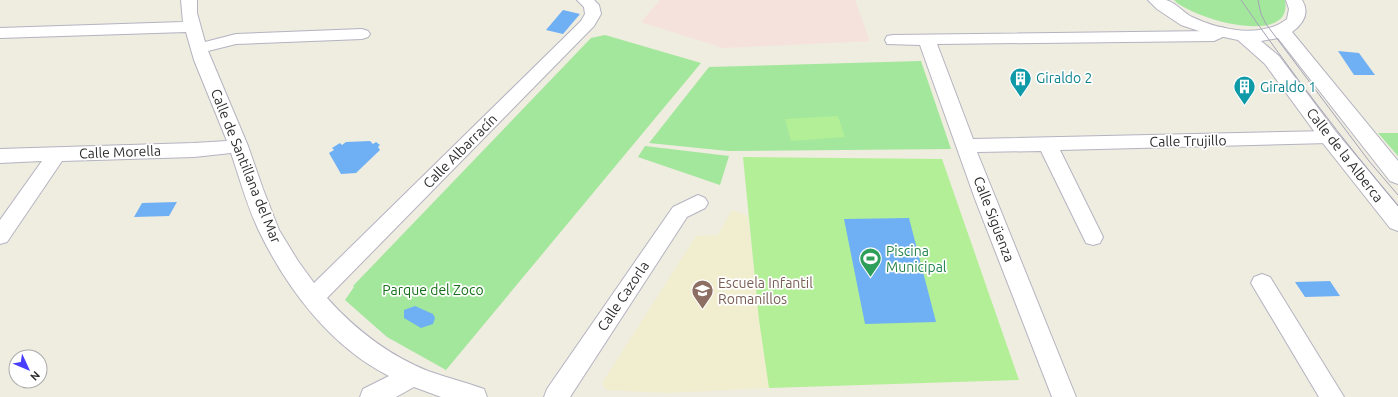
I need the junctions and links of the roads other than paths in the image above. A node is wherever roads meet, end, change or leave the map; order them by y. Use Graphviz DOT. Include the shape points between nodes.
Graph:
graph roads {
  1 [pos="189,0"];
  2 [pos="1156,0"];
  3 [pos="1294,0"];
  4 [pos="593,2"];
  5 [pos="1187,20"];
  6 [pos="193,27"];
  7 [pos="1282,31"];
  8 [pos="1221,32"];
  9 [pos="0,33"];
  10 [pos="362,34"];
  11 [pos="1243,35"];
  12 [pos="1169,37"];
  13 [pos="893,40"];
  14 [pos="927,40"];
  15 [pos="200,48"];
  16 [pos="1329,137"];
  17 [pos="1047,144"];
  18 [pos="239,146"];
  19 [pos="966,146"];
  20 [pos="57,154"];
  21 [pos="0,156"];
  22 [pos="1398,176"];
  23 [pos="698,203"];
  24 [pos="1398,222"];
  25 [pos="0,236"];
  26 [pos="1093,236"];
  27 [pos="1262,282"];
  28 [pos="313,298"];
  29 [pos="413,376"];
  30 [pos="372,397"];
  31 [pos="475,397"];
  32 [pos="556,397"];
  33 [pos="1064,397"];
  34 [pos="1332,397"];
  1 -- 6 [label="street, Calle de Santillana del Mar" via="188,12"];
  2 -- 5 [label="street" via="1169,11"];
  3 -- 7 [label="street" via="1298,11 1296,19 1291,26"];
  4 -- 28 [label="street, Calle Albarracín" via="593,14 588,23"];
  5 -- 8 [label="street"];
  5 -- 12 [label="street" via="1185,28"];
  6 -- 9 [label="street"];
  6 -- 15 [label="street, Calle de Santillana del Mar"];
  7 -- 11 [label="street" via="1265,35"];
  7 -- 22 [label="street, Calle de la Alberca"];
  8 -- 11 [label="street"];
  8 -- 12 [label="street" via="1214,36"];
  10 -- 15 [label="street" via="236,39"];
  11 -- 16 [label="street, Calle de la Alberca" via="1272,60"];
  12 -- 14 [label="street"];
  13 -- 14 [label="street"];
  14 -- 19 [label="street, Calle Sigüenza"];
  15 -- 18 [label="street, Calle de Santillana del Mar"];
  16 -- 17 [label="street, Calle Trujillo"];
  16 -- 24 [label="street, Calle de la Alberca"];
  17 -- 19 [label="street, Calle Trujillo"];
  17 -- 26 [label="street"];
  18 -- 20 [label="street, Calle Morella" via="194,150"];
  18 -- 28 [label="street, Calle de Santillana del Mar" via="269,230 295,276"];
  19 -- 33 [label="street, Calle Sigüenza"];
  20 -- 21 [label="street, Calle Morella"];
  20 -- 25 [label="street"];
  23 -- 32 [label="street, Calle Cazorla" via="680,212"];
  27 -- 34 [label="street"];
  28 -- 29 [label="street, Calle de Santillana del Mar" via="368,350"];
  29 -- 30 [label="street"];
  29 -- 31 [label="street, Calle de Santillana del Mar"];
}
